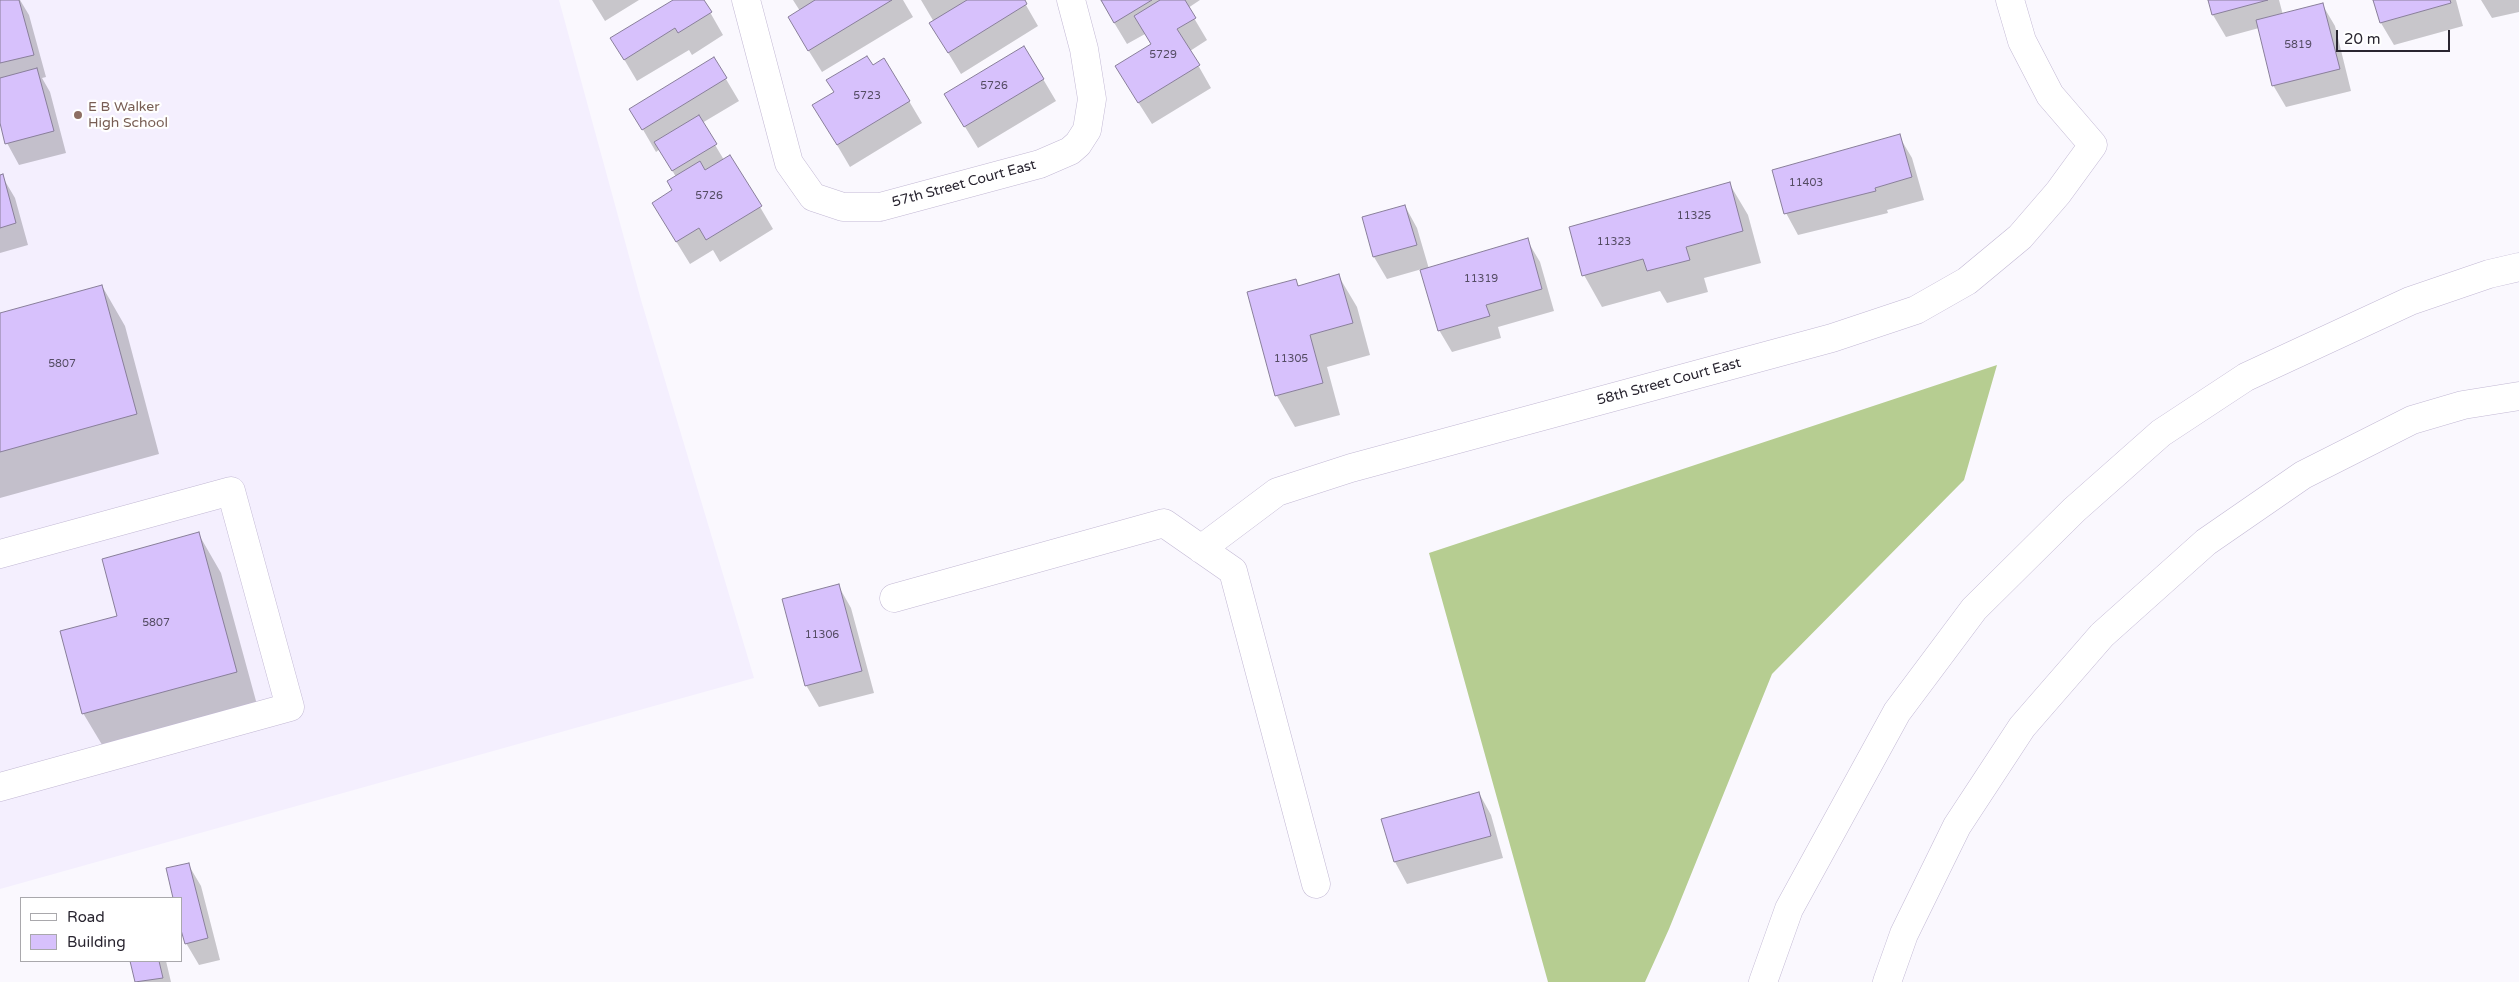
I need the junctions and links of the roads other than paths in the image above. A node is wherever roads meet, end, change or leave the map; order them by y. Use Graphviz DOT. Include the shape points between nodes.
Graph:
graph roads {
  1 [pos="746,0"];
  2 [pos="1071,0"];
  3 [pos="2010,0"];
  4 [pos="2519,267"];
  5 [pos="2519,396"];
  6 [pos="1201,549"];
  7 [pos="0,554"];
  8 [pos="894,598"];
  9 [pos="0,787"];
  10 [pos="1316,884"];
  11 [pos="1762,982"];
  12 [pos="1887,982"];
  1 -- 2 [label="main road, 57th Street Court East" via="789,163 813,196 843,207 880,207 1040,164 1078,144 1091,117 1091,87"];
  3 -- 6 [label="main road, 58th Street Court East" via="2022,42 2050,95 2093,145 2020,237 1967,280 1916,310 1832,338 1351,468 1276,492"];
  4 -- 11 [label="main road" via="2410,300 2246,378 2161,433 2074,510 1974,609 1897,712 1789,909"];
  5 -- 12 [label="main road" via="2463,405 2412,420 2303,475 2206,542 2102,635 2022,728 1957,826 1904,934"];
  6 -- 8 [label="main road" via="1164,523"];
  6 -- 10 [label="main road" via="1233,571"];
  7 -- 9 [label="main road" via="231,491 290,708"];
}
